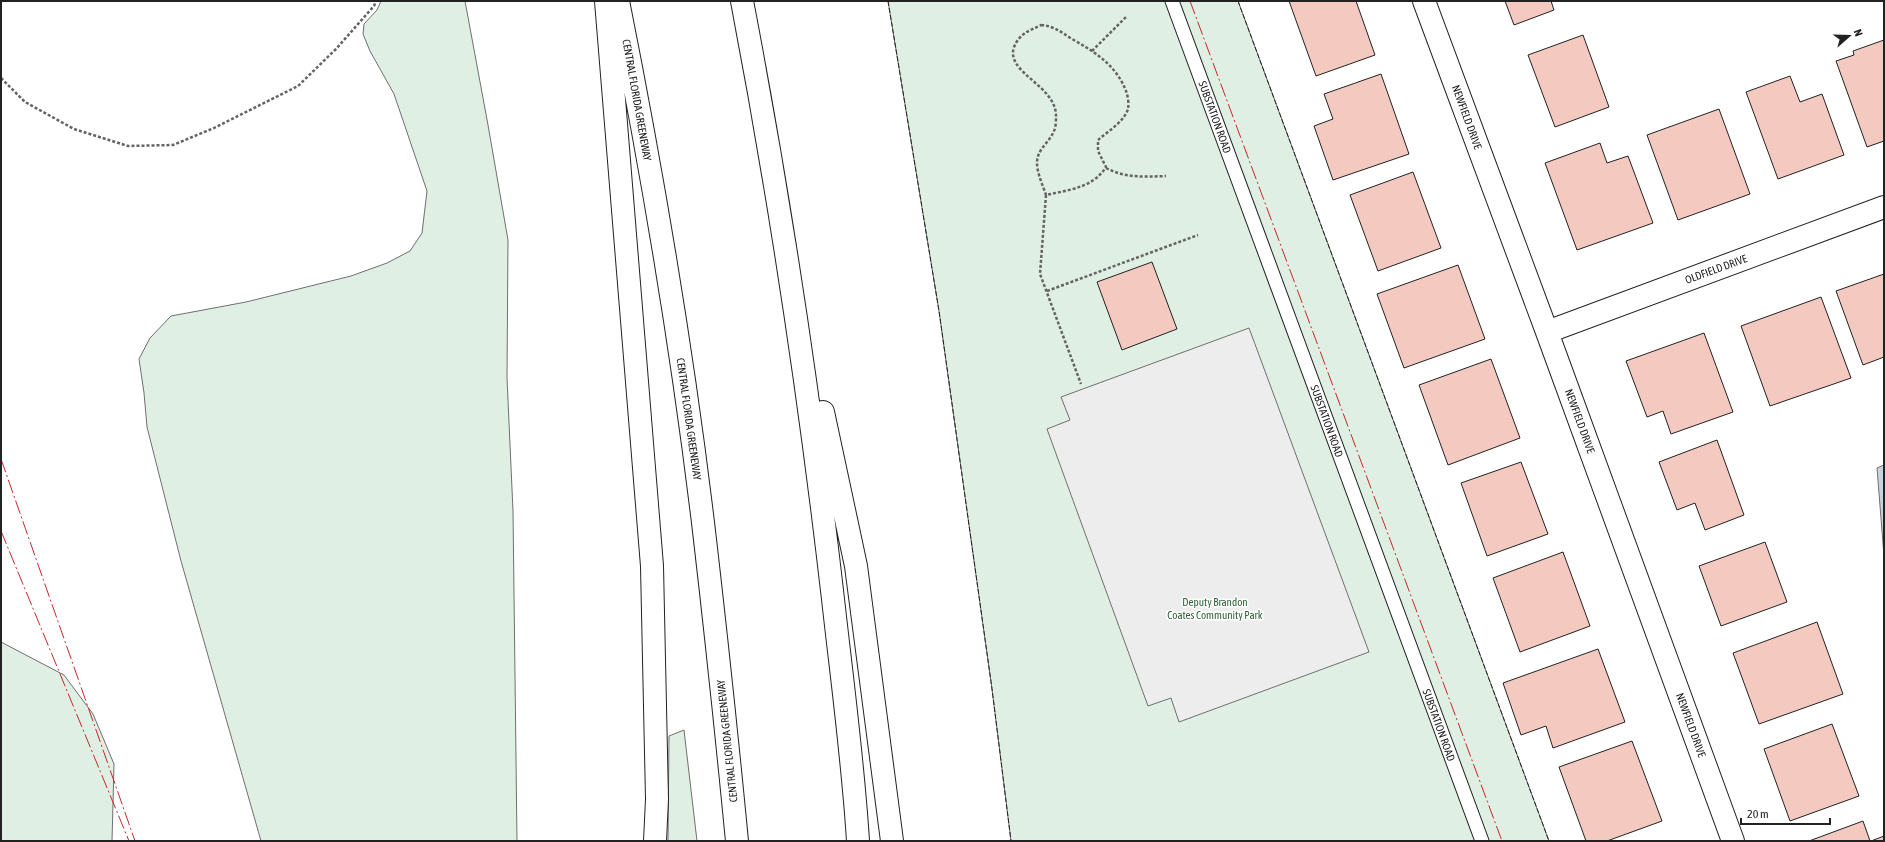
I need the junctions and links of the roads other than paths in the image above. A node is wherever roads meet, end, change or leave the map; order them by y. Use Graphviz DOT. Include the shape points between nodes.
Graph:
graph roads {
  1 [pos="606,1"];
  2 [pos="618,1"];
  3 [pos="742,1"];
  4 [pos="1172,1"];
  5 [pos="1424,1"];
  6 [pos="776,190"];
  7 [pos="1884,207"];
  8 [pos="1547,332"];
  9 [pos="655,841"];
  10 [pos="737,841"];
  11 [pos="858,841"];
  12 [pos="892,841"];
  13 [pos="1482,841"];
  14 [pos="1733,841"];
  1 -- 9 [label="main road" via="652,566 657,799"];
  2 -- 10 [label="main road, CENTRAL FLORIDA GREENEWAY" via="656,208 684,382 704,529"];
  3 -- 6 [label="main road"];
  4 -- 13 [label="lane, SUBSTATION ROAD"];
  5 -- 8 [label="main road, NEWFIELD DRIVE"];
  6 -- 11 [label="main road" via="824,514"];
  6 -- 12 [label="main road" via="856,566"];
  7 -- 8 [label="main road, OLDFIELD DRIVE"];
  8 -- 14 [label="main road, NEWFIELD DRIVE"];
}
